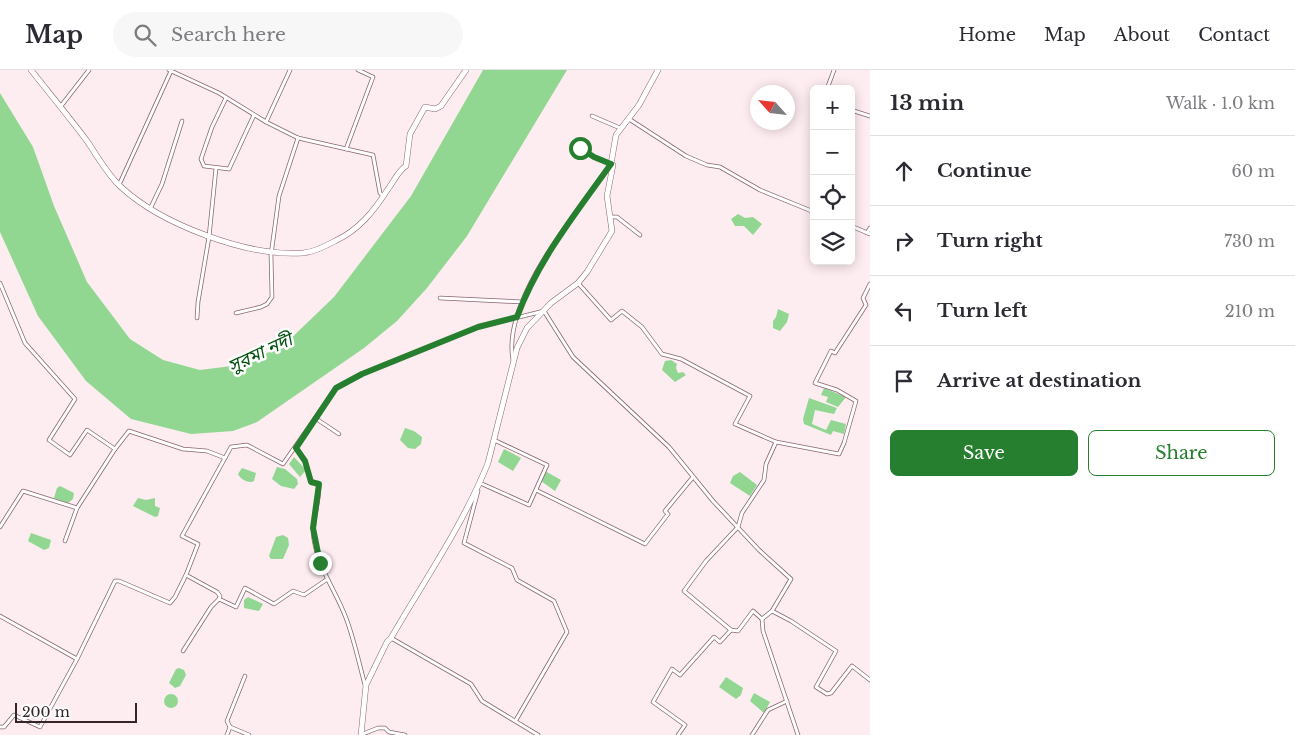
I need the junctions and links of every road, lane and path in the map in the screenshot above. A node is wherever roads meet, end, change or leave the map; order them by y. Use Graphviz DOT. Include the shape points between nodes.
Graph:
graph roads {
  1 [pos="31,70"];
  2 [pos="89,70"];
  3 [pos="170,70"];
  4 [pos="290,70"];
  5 [pos="358,70"];
  6 [pos="466,70"];
  7 [pos="658,70"];
  8 [pos="834,70"];
  9 [pos="828,85"];
  10 [pos="226,98"];
  11 [pos="61,106"];
  12 [pos="855,111"];
  13 [pos="254,115"];
  14 [pos="592,116"];
  15 [pos="870,116"];
  16 [pos="628,119"];
  17 [pos="182,121"];
  18 [pos="266,122"];
  19 [pos="620,128"];
  20 [pos="298,138"];
  21 [pos="580,148"];
  22 [pos="346,149"];
  23 [pos="611,164"];
  24 [pos="216,168"];
  25 [pos="119,185"];
  26 [pos="383,197"];
  27 [pos="151,207"];
  28 [pos="810,210"];
  29 [pos="610,217"];
  30 [pos="855,228"];
  31 [pos="870,228"];
  32 [pos="868,234"];
  33 [pos="640,235"];
  34 [pos="209,237"];
  35 [pos="272,251"];
  36 [pos="578,282"];
  37 [pos="0,283"];
  38 [pos="870,284"];
  39 [pos="440,298"];
  40 [pos="523,302"];
  41 [pos="544,311"];
  42 [pos="236,313"];
  43 [pos="517,317"];
  44 [pos="197,318"];
  45 [pos="513,360"];
  46 [pos="315,418"];
  47 [pos="338,434"];
  48 [pos="494,440"];
  49 [pos="776,442"];
  50 [pos="296,448"];
  51 [pos="115,449"];
  52 [pos="224,458"];
  53 [pos="693,477"];
  54 [pos="480,481"];
  55 [pos="536,490"];
  56 [pos="77,508"];
  57 [pos="0,527"];
  58 [pos="738,527"];
  59 [pos="65,542"];
  60 [pos="186,575"];
  61 [pos="326,580"];
  62 [pos="219,599"];
  63 [pos="772,611"];
  64 [pos="0,616"];
  65 [pos="762,619"];
  66 [pos="731,630"];
  67 [pos="391,638"];
  68 [pos="183,650"];
  69 [pos="77,660"];
  70 [pos="245,676"];
  71 [pos="870,680"];
  72 [pos="366,685"];
  73 [pos="787,700"];
  74 [pos="516,720"];
  75 [pos="0,727"];
  76 [pos="230,727"];
  77 [pos="362,734"];
  78 [pos="227,735"];
  79 [pos="249,735"];
  80 [pos="405,735"];
  81 [pos="538,735"];
  82 [pos="678,735"];
  83 [pos="752,735"];
  84 [pos="798,735"];
  1 -- 11 [label="street"];
  2 -- 11 [label="street"];
  3 -- 10 [label="street"];
  3 -- 25 [label="street"];
  4 -- 18 [label="street"];
  5 -- 22 [label="street" via="373,77"];
  6 -- 26 [label="street" via="441,106 435,109 425,107 410,134 406,166 398,172"];
  7 -- 16 [label="street"];
  8 -- 9 [label="street"];
  10 -- 13 [label="street"];
  10 -- 24 [label="street" via="201,161 204,166"];
  11 -- 25 [label="street"];
  12 -- 15 [label="street"];
  13 -- 18 [label="street"];
  13 -- 24 [label="street" via="231,166 228,169"];
  14 -- 19 [label="street"];
  16 -- 19 [label="street"];
  16 -- 28 [label="street" via="686,156 720,167 760,190"];
  17 -- 27 [label="street" via="162,184"];
  18 -- 20 [label="street"];
  19 -- 23 [label="street"];
  20 -- 22 [label="street"];
  20 -- 35 [label="street" via="279,196"];
  21 -- 23 [label="street"];
  22 -- 26 [label="street" via="374,156"];
  23 -- 29 [label="street" via="614,165 607,196"];
  23 -- 40 [label="street" via="548,253"];
  24 -- 34 [label="street"];
  25 -- 27 [label="street"];
  26 -- 35 [label="street" via="363,222 335,242 304,252"];
  27 -- 34 [label="street"];
  29 -- 33 [label="street" via="617,217"];
  29 -- 36 [label="street" via="612,231"];
  30 -- 32 [label="street"];
  31 -- 32 [label="street"];
  34 -- 35 [label="street"];
  34 -- 44 [label="street"];
  35 -- 42 [label="street" via="272,297 261,307"];
  36 -- 41 [label="street"];
  36 -- 49 [label="street" via="611,320 622,311 626,312 662,354 681,359 750,396 735,424"];
  37 -- 51 [label="street" via="25,344 75,399 49,440 70,456 87,430"];
  38 -- 49 [label="street" via="863,298 866,305 835,353 831,351 815,383 856,401 839,454"];
  39 -- 40 [label="street"];
  40 -- 43 [label="street"];
  41 -- 43 [label="street"];
  41 -- 45 [label="street" via="528,328"];
  41 -- 53 [label="street" via="573,357 669,447"];
  43 -- 45 [label="street" via="512,337"];
  43 -- 46 [label="street" via="478,327 362,374 336,388"];
  45 -- 48 [label="street"];
  46 -- 47 [label="street"];
  46 -- 50 [label="street"];
  48 -- 54 [label="street"];
  48 -- 55 [label="street" via="547,465"];
  49 -- 58 [label="street" via="766,464 764,480 742,513"];
  50 -- 52 [label="street" via="284,464 247,444 230,447"];
  50 -- 61 [label="street" via="305,461 311,482 319,484 314,542"];
  51 -- 52 [label="street" via="129,431 183,449 206,451"];
  51 -- 56 [label="street"];
  52 -- 60 [label="street" via="182,536 198,544"];
  53 -- 55 [label="street" via="665,510 668,514 645,544"];
  53 -- 58 [label="street"];
  54 -- 55 [label="street" via="529,505"];
  54 -- 67 [label="street"];
  54 -- 74 [label="street" via="464,543 512,568 517,580 554,601 567,632"];
  56 -- 57 [label="street" via="23,491"];
  56 -- 59 [label="street"];
  58 -- 63 [label="street" via="791,579"];
  58 -- 66 [label="street" via="706,561 684,591"];
  60 -- 62 [label="street" via="216,592"];
  60 -- 69 [label="street" via="170,603 115,581"];
  61 -- 62 [label="street" via="304,595 293,591 274,604 245,588 236,607"];
  61 -- 72 [label="street" via="346,618"];
  62 -- 68 [label="street"];
  63 -- 65 [label="street"];
  63 -- 71 [label="street" via="836,651 816,687 831,694 852,666"];
  64 -- 69 [label="street"];
  65 -- 66 [label="street" via="754,611 738,631"];
  65 -- 73 [label="street" via="763,631"];
  66 -- 82 [label="street" via="720,642 714,637 680,675 672,669 653,702 685,725"];
  67 -- 72 [label="street"];
  67 -- 74 [label="street" via="471,684 482,701"];
  69 -- 75 [label="street" via="40,727 14,714"];
  70 -- 76 [label="street" via="227,721"];
  72 -- 77 [label="street"];
  73 -- 83 [label="street" via="768,710"];
  73 -- 84 [label="street"];
  74 -- 81 [label="street"];
  76 -- 78 [label="street"];
  76 -- 79 [label="street"];
  77 -- 80 [label="street" via="384,728"];
}
